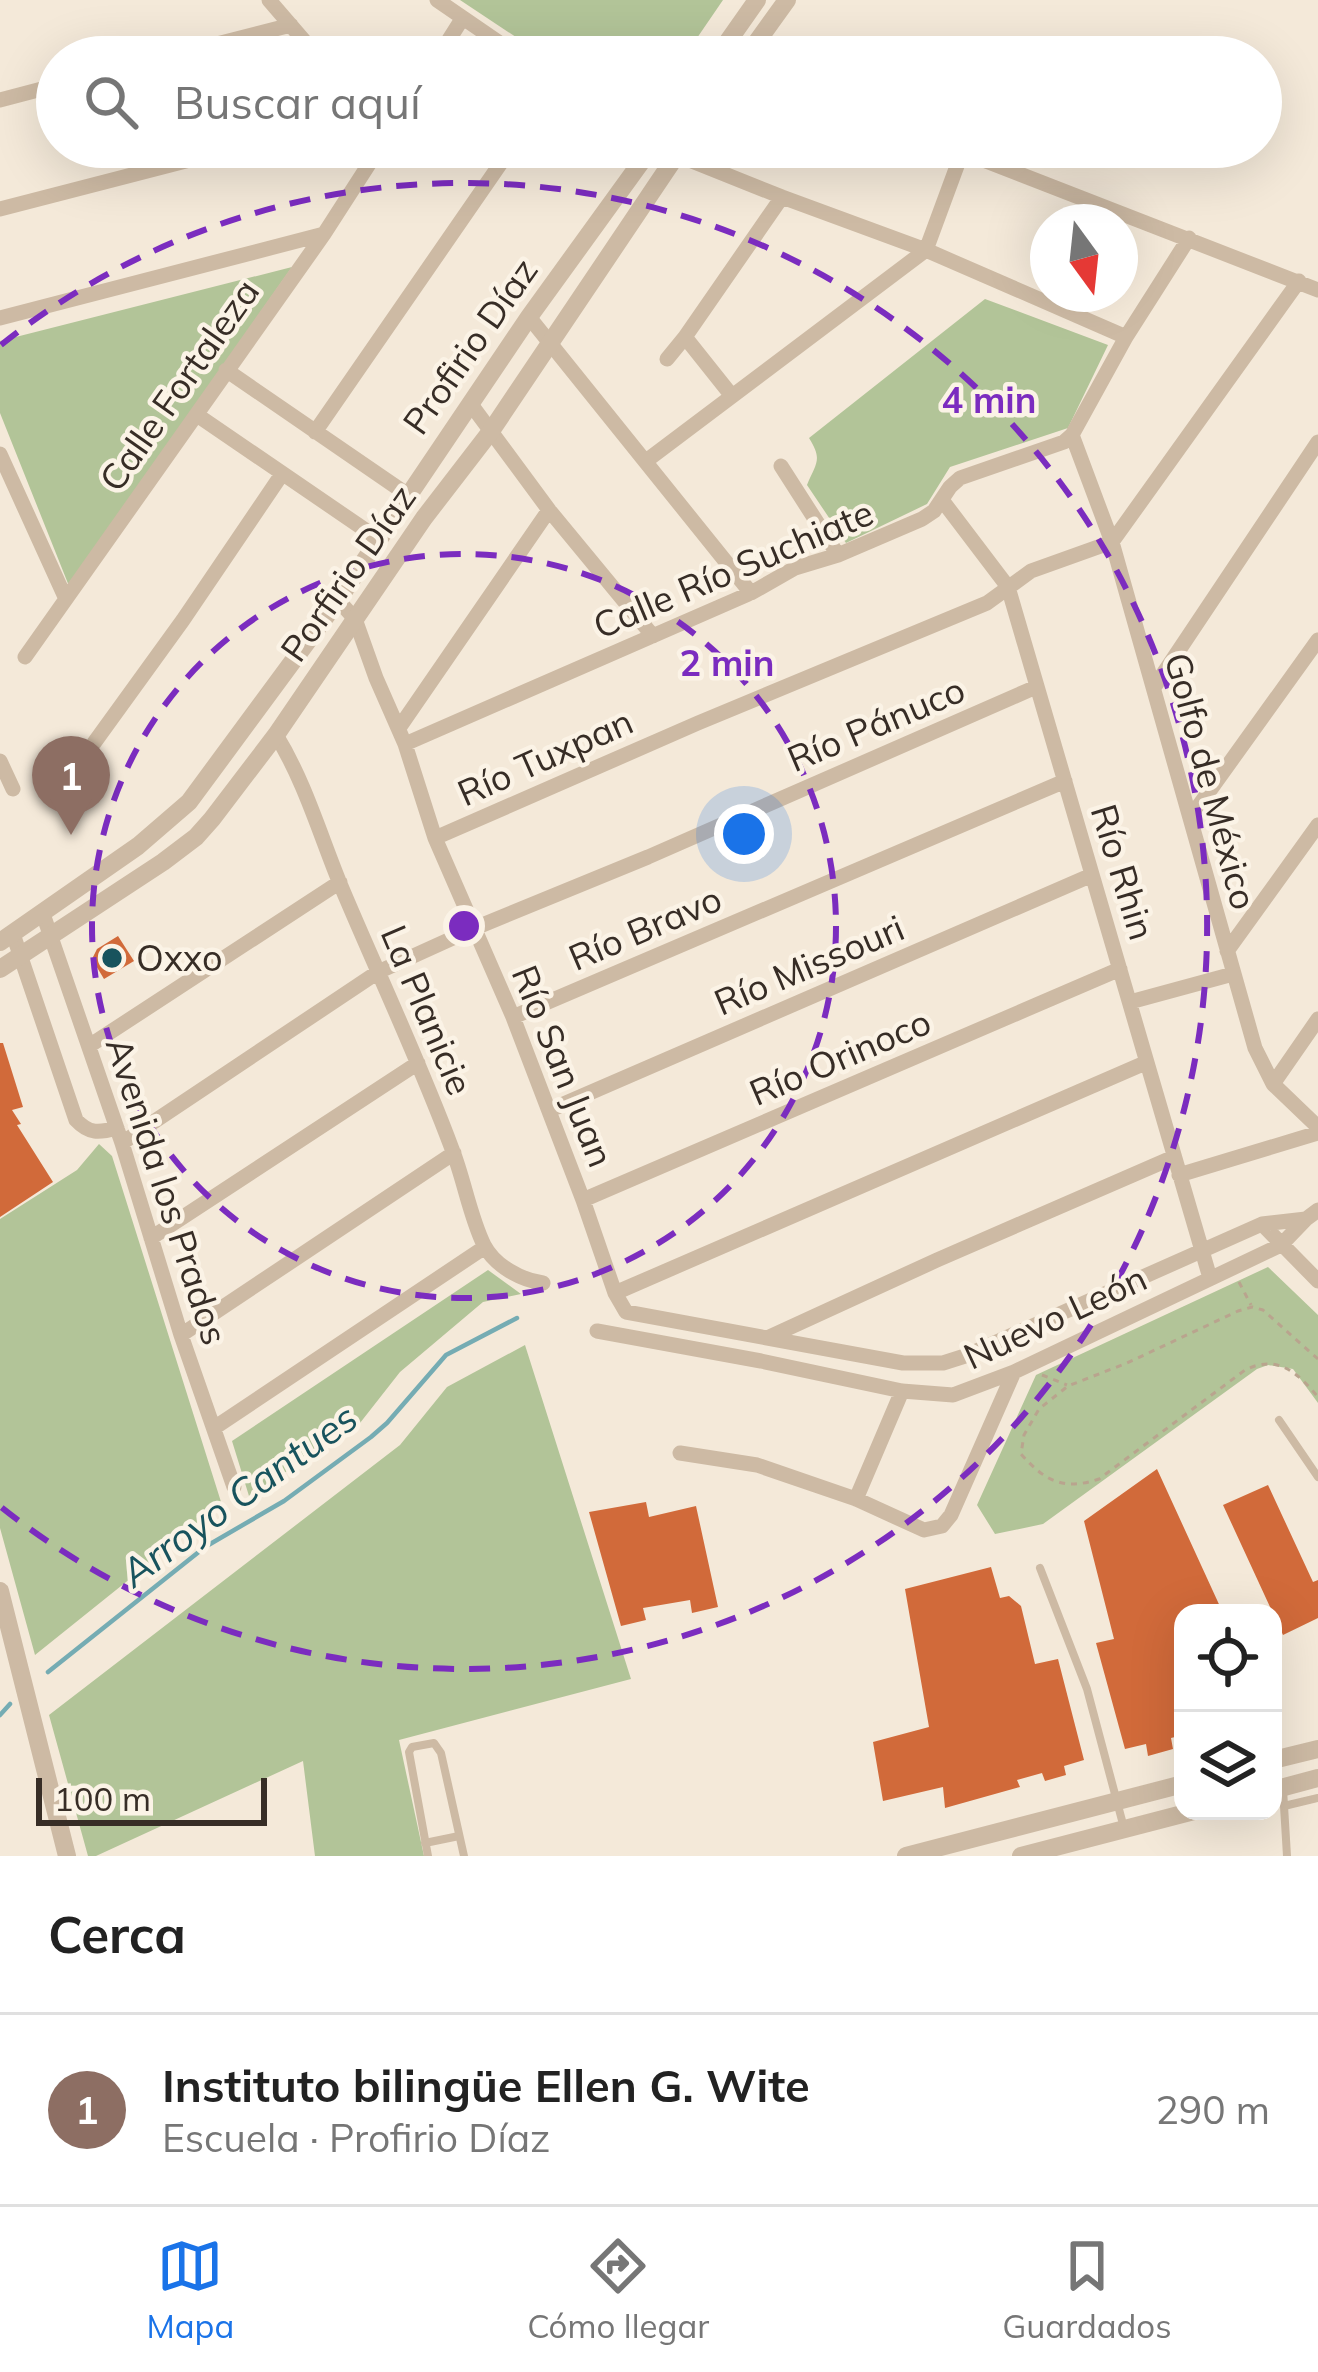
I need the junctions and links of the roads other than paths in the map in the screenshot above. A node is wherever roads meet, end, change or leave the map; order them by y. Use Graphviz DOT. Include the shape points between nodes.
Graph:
graph roads {
  1 [pos="268,0"];
  2 [pos="437,0"];
  3 [pos="757,0"];
  4 [pos="787,0"];
  5 [pos="462,19"];
  6 [pos="291,25"];
  7 [pos="248,36"];
  8 [pos="300,36"];
  9 [pos="451,36"];
  10 [pos="488,36"];
  11 [pos="733,36"];
  12 [pos="761,36"];
  13 [pos="36,91"];
  14 [pos="0,100"];
  15 [pos="159,168"];
  16 [pos="366,168"];
  17 [pos="497,168"];
  18 [pos="651,168"];
  19 [pos="656,168"];
  20 [pos="713,168"];
  21 [pos="952,168"];
  22 [pos="1007,168"];
  23 [pos="782,197"];
  24 [pos="0,209"];
  25 [pos="324,233"];
  26 [pos="1189,238"];
  27 [pos="926,250"];
  28 [pos="1299,280"];
  29 [pos="1318,290"];
  30 [pos="529,317"];
  31 [pos="0,318"];
  32 [pos="686,337"];
  33 [pos="1126,338"];
  34 [pos="551,341"];
  35 [pos="667,359"];
  36 [pos="226,370"];
  37 [pos="732,396"];
  38 [pos="470,404"];
  39 [pos="197,415"];
  40 [pos="491,430"];
  41 [pos="315,432"];
  42 [pos="1072,435"];
  43 [pos="1318,442"];
  44 [pos="0,454"];
  45 [pos="646,461"];
  46 [pos="782,466"];
  47 [pos="282,473"];
  48 [pos="409,495"];
  49 [pos="942,500"];
  50 [pos="550,510"];
  51 [pos="377,538"];
  52 [pos="1112,542"];
  53 [pos="838,555"];
  54 [pos="1008,587"];
  55 [pos="751,593"];
  56 [pos="65,597"];
  57 [pos="338,599"];
  58 [pos="355,619"];
  59 [pos="652,636"];
  60 [pos="1318,640"];
  61 [pos="25,657"];
  62 [pos="1155,686"];
  63 [pos="1036,687"];
  64 [pos="276,735"];
  65 [pos="402,736"];
  66 [pos="94,743"];
  67 [pos="0,760"];
  68 [pos="1065,781"];
  69 [pos="13,789"];
  70 [pos="1190,818"];
  71 [pos="1318,825"];
  72 [pos="435,838"];
  73 [pos="1092,875"];
  74 [pos="340,882"];
  75 [pos="43,914"];
  76 [pos="475,928"];
  77 [pos="50,935"];
  78 [pos="6,938"];
  79 [pos="1227,951"];
  80 [pos="20,956"];
  81 [pos="0,969"];
  82 [pos="1120,969"];
  83 [pos="379,972"];
  84 [pos="1233,974"];
  85 [pos="1130,1002"];
  86 [pos="513,1017"];
  87 [pos="1318,1019"];
  88 [pos="89,1046"];
  89 [pos="418,1063"];
  90 [pos="1145,1063"];
  91 [pos="1273,1084"];
  92 [pos="550,1110"];
  93 [pos="1318,1130"];
  94 [pos="119,1136"];
  95 [pos="454,1154"];
  96 [pos="1174,1157"];
  97 [pos="1179,1175"];
  98 [pos="584,1200"];
  99 [pos="1312,1215"];
  100 [pos="1262,1223"];
  101 [pos="151,1238"];
  102 [pos="1281,1245"];
  103 [pos="484,1246"];
  104 [pos="1200,1249"];
  105 [pos="1210,1279"];
  106 [pos="1318,1281"];
  107 [pos="544,1283"];
  108 [pos="615,1293"];
  109 [pos="626,1312"];
  110 [pos="597,1331"];
  111 [pos="181,1335"];
  112 [pos="626,1337"];
  113 [pos="767,1338"];
  114 [pos="1019,1370"];
  115 [pos="902,1391"];
  116 [pos="1279,1420"];
  117 [pos="214,1428"];
  118 [pos="680,1453"];
  119 [pos="1318,1477"];
  120 [pos="234,1486"];
  121 [pos="856,1499"];
  122 [pos="1040,1568"];
  123 [pos="0,1591"];
  124 [pos="1318,1749"];
  125 [pos="1282,1758"];
  126 [pos="1318,1778"];
  127 [pos="1174,1786"];
  128 [pos="1282,1794"];
  129 [pos="1282,1795"];
  130 [pos="1318,1798"];
  131 [pos="1118,1801"];
  132 [pos="1282,1812"];
  133 [pos="1174,1816"];
  134 [pos="1125,1829"];
  135 [pos="459,1836"];
  136 [pos="425,1843"];
  137 [pos="62,1853"];
  138 [pos="428,1856"];
  139 [pos="464,1856"];
  140 [pos="906,1856"];
  141 [pos="1021,1856"];
  142 [pos="1287,1856"];
  1 -- 6 [label="street"];
  2 -- 5 [label="street"];
  3 -- 11 [label="street"];
  4 -- 12 [label="street"];
  5 -- 9 [label="street"];
  5 -- 10 [label="street"];
  6 -- 7 [label="street"];
  6 -- 8 [label="street"];
  13 -- 14 [label="street"];
  15 -- 24 [label="street"];
  16 -- 25 [label="street, Calle Fortaleza"];
  17 -- 41 [label="street"];
  18 -- 30 [label="street, Profirio Díaz"];
  19 -- 34 [label="street, Porfirio Díaz"];
  20 -- 23 [label="street"];
  21 -- 27 [label="street"];
  22 -- 26 [label="street"];
  23 -- 27 [label="street"];
  23 -- 32 [label="street"];
  25 -- 31 [label="street"];
  25 -- 36 [label="street, Calle Fortaleza"];
  26 -- 28 [label="street"];
  26 -- 33 [label="street"];
  27 -- 33 [label="street"];
  27 -- 37 [label="street"];
  28 -- 29 [label="street"];
  28 -- 52 [label="street"];
  30 -- 34 [label="street"];
  30 -- 38 [label="street, Profirio Díaz"];
  32 -- 35 [label="street"];
  32 -- 37 [label="street"];
  33 -- 42 [label="street"];
  34 -- 40 [label="street, Porfirio Díaz"];
  34 -- 45 [label="street"];
  36 -- 39 [label="street, Calle Fortaleza"];
  36 -- 41 [label="street"];
  37 -- 45 [label="street"];
  38 -- 40 [label="street"];
  38 -- 48 [label="street, Profirio Díaz"];
  39 -- 47 [label="street"];
  39 -- 56 [label="street, Calle Fortaleza"];
  40 -- 50 [label="street"];
  40 -- 58 [label="street, Porfirio Díaz"];
  41 -- 48 [label="street"];
  42 -- 49 [label="street, Calle Río Suchiate" via="960,478"];
  42 -- 52 [label="street, Golfo de México"];
  43 -- 62 [label="street"];
  44 -- 56 [label="street"];
  45 -- 55 [label="street"];
  46 -- 53 [label="street"];
  47 -- 51 [label="street"];
  47 -- 66 [label="street"];
  48 -- 51 [label="street, Profirio Díaz"];
  49 -- 53 [label="street, Calle Río Suchiate" via="922,519"];
  49 -- 54 [label="street, Río Rhin"];
  50 -- 59 [label="street"];
  50 -- 65 [label="street"];
  51 -- 57 [label="street, Profirio Díaz"];
  52 -- 54 [label="street, Río Tuxpan"];
  52 -- 62 [label="street, Golfo de México"];
  53 -- 55 [label="street, Calle Río Suchiate"];
  54 -- 63 [label="street, Río Rhin"];
  54 -- 72 [label="street, Río Tuxpan" via="987,603"];
  55 -- 59 [label="street, Calle Río Suchiate"];
  56 -- 61 [label="street, Calle Fortaleza"];
  57 -- 58 [label="street, Río San Juan"];
  57 -- 75 [label="street, Profirio Díaz" via="189,802"];
  58 -- 64 [label="street, Porfirio Díaz"];
  58 -- 65 [label="street, Río San Juan"];
  59 -- 65 [label="street, Calle Río Suchiate"];
  60 -- 70 [label="street"];
  62 -- 70 [label="street, Golfo de México"];
  63 -- 68 [label="street, Río Rhin"];
  63 -- 76 [label="street, Río Pánuco"];
  64 -- 74 [label="street, La Planicie" via="298,770"];
  64 -- 77 [label="street, Porfirio Díaz" via="196,837"];
  65 -- 72 [label="street, Río San Juan"];
  67 -- 69 [label="street"];
  68 -- 73 [label="street, Río Rhin"];
  68 -- 86 [label="street, Río Bravo"];
  70 -- 79 [label="street, Golfo de México"];
  71 -- 79 [label="street"];
  72 -- 76 [label="street, Río San Juan"];
  73 -- 82 [label="street, Río Rhin"];
  73 -- 92 [label="street, Río Missouri"];
  74 -- 83 [label="street, La Planicie"];
  74 -- 88 [label="street"];
  75 -- 77 [label="street, Avenida los Prados"];
  75 -- 78 [label="street, Profirio Díaz"];
  76 -- 83 [label="street, Río Pánuco"];
  76 -- 86 [label="street, Río San Juan"];
  77 -- 80 [label="street, Porfirio Díaz"];
  77 -- 88 [label="street, Avenida los Prados"];
  78 -- 80 [label="street"];
  79 -- 84 [label="street, Golfo de México"];
  80 -- 81 [label="street, Porfirio Díaz"];
  80 -- 94 [label="street" via="76,1120 86,1131"];
  82 -- 85 [label="street, Río Rhin"];
  82 -- 98 [label="street, Río Orinoco"];
  83 -- 89 [label="street, La Planicie"];
  83 -- 94 [label="street, Río Pánuco"];
  84 -- 85 [label="street"];
  84 -- 91 [label="street, Golfo de México"];
  85 -- 90 [label="street, Río Rhin"];
  86 -- 92 [label="street, Río San Juan"];
  87 -- 91 [label="street"];
  88 -- 94 [label="street, Avenida los Prados"];
  89 -- 95 [label="street, La Planicie"];
  89 -- 101 [label="street"];
  90 -- 96 [label="street, Río Rhin"];
  90 -- 108 [label="street"];
  91 -- 93 [label="street, Golfo de México"];
  92 -- 98 [label="street, Río San Juan"];
  93 -- 97 [label="street"];
  94 -- 101 [label="street, Avenida los Prados"];
  95 -- 103 [label="street, La Planicie"];
  95 -- 111 [label="street"];
  96 -- 97 [label="street, Río Rhin"];
  96 -- 113 [label="street"];
  97 -- 104 [label="street, Río Rhin"];
  98 -- 108 [label="street, Río San Juan"];
  99 -- 100 [label="street, Nuevo León"];
  99 -- 102 [label="street, Nuevo León"];
  100 -- 102 [label="street"];
  100 -- 104 [label="street, Nuevo León"];
  101 -- 111 [label="street, Avenida los Prados"];
  102 -- 105 [label="street, Nuevo León"];
  102 -- 106 [label="street"];
  103 -- 107 [label="street" via="521,1278"];
  103 -- 117 [label="street"];
  104 -- 105 [label="street, Río Rhin"];
  104 -- 113 [label="street, Nuevo León" via="943,1363 903,1364"];
  105 -- 114 [label="street, Nuevo León"];
  108 -- 109 [label="street"];
  109 -- 112 [label="street"];
  109 -- 113 [label="street, Nuevo León"];
  110 -- 112 [label="street, Nuevo León"];
  111 -- 117 [label="street, Avenida los Prados"];
  112 -- 115 [label="street, Nuevo León"];
  114 -- 115 [label="street, Nuevo León" via="953,1395"];
  114 -- 121 [label="street" via="942,1526 924,1530"];
  115 -- 121 [label="street"];
  116 -- 119 [label="lane"];
  117 -- 120 [label="street, Avenida los Prados"];
  118 -- 121 [label="street" via="757,1465"];
  122 -- 131 [label="lane" via="1088,1689"];
  123 -- 137 [label="street"];
  124 -- 125 [label="street"];
  126 -- 128 [label="street"];
  127 -- 131 [label="street"];
  129 -- 130 [label="lane"];
  131 -- 134 [label="lane"];
  131 -- 140 [label="street"];
  132 -- 142 [label="lane"];
  133 -- 134 [label="street"];
  134 -- 141 [label="street"];
  135 -- 136 [label="lane"];
  135 -- 136 [label="lane" via="439,1747 412,1747"];
  135 -- 139 [label="lane"];
  136 -- 138 [label="lane"];
}
